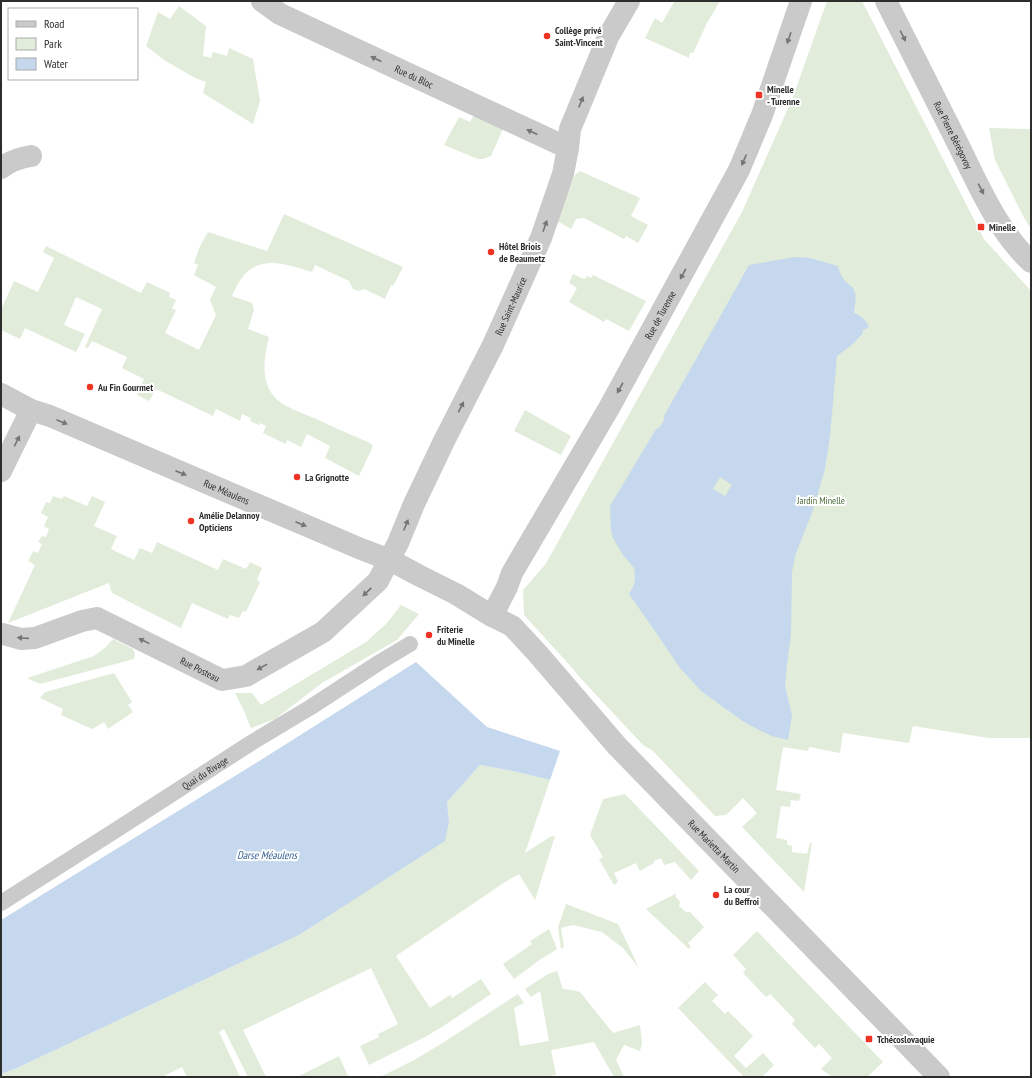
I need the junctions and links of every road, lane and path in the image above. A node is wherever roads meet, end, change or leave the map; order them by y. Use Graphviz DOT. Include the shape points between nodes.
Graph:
graph roads {
  1 [pos="262,1"];
  2 [pos="629,1"];
  3 [pos="801,1"];
  4 [pos="886,1"];
  5 [pos="568,148"];
  6 [pos="31,156"];
  7 [pos="1,168"];
  8 [pos="1031,262"];
  9 [pos="1,394"];
  10 [pos="31,410"];
  11 [pos="1,471"];
  12 [pos="390,560"];
  13 [pos="492,616"];
  14 [pos="3,634"];
  15 [pos="410,644"];
  16 [pos="1,903"];
  17 [pos="938,1077"];
  5 -- 1 [label="street, Rue du Bloc, one-way" via="280,14"];
  5 -- 2 [label="street, Rue Saint-Maurice, one-way" via="570,129 590,80 608,37"];
  3 -- 13 [label="street, Rue de Turenne, one-way" via="762,115 736,176 609,408 512,573"];
  4 -- 8 [label="street, Rue Pierre Bérégovoy, one-way" via="994,214 1020,252"];
  12 -- 5 [label="street, Rue Saint-Maurice, one-way" via="414,504 493,345 541,238 563,174"];
  6 -- 7 [label="street" via="19,158"];
  9 -- 10 [label="street, Rue Méaulens"];
  11 -- 10 [label="street, one-way"];
  10 -- 12 [label="street, Rue Méaulens, one-way"];
  12 -- 13 [label="street, Rue Méaulens"];
  12 -- 14 [label="street, Rue Posteau, one-way" via="378,582 323,632 246,676 222,680 97,618 35,638 21,639"];
  13 -- 17 [label="street, Rue Marietta Martin" via="512,626 617,746"];
  15 -- 16 [label="street, Quai du Rivage"];
}
